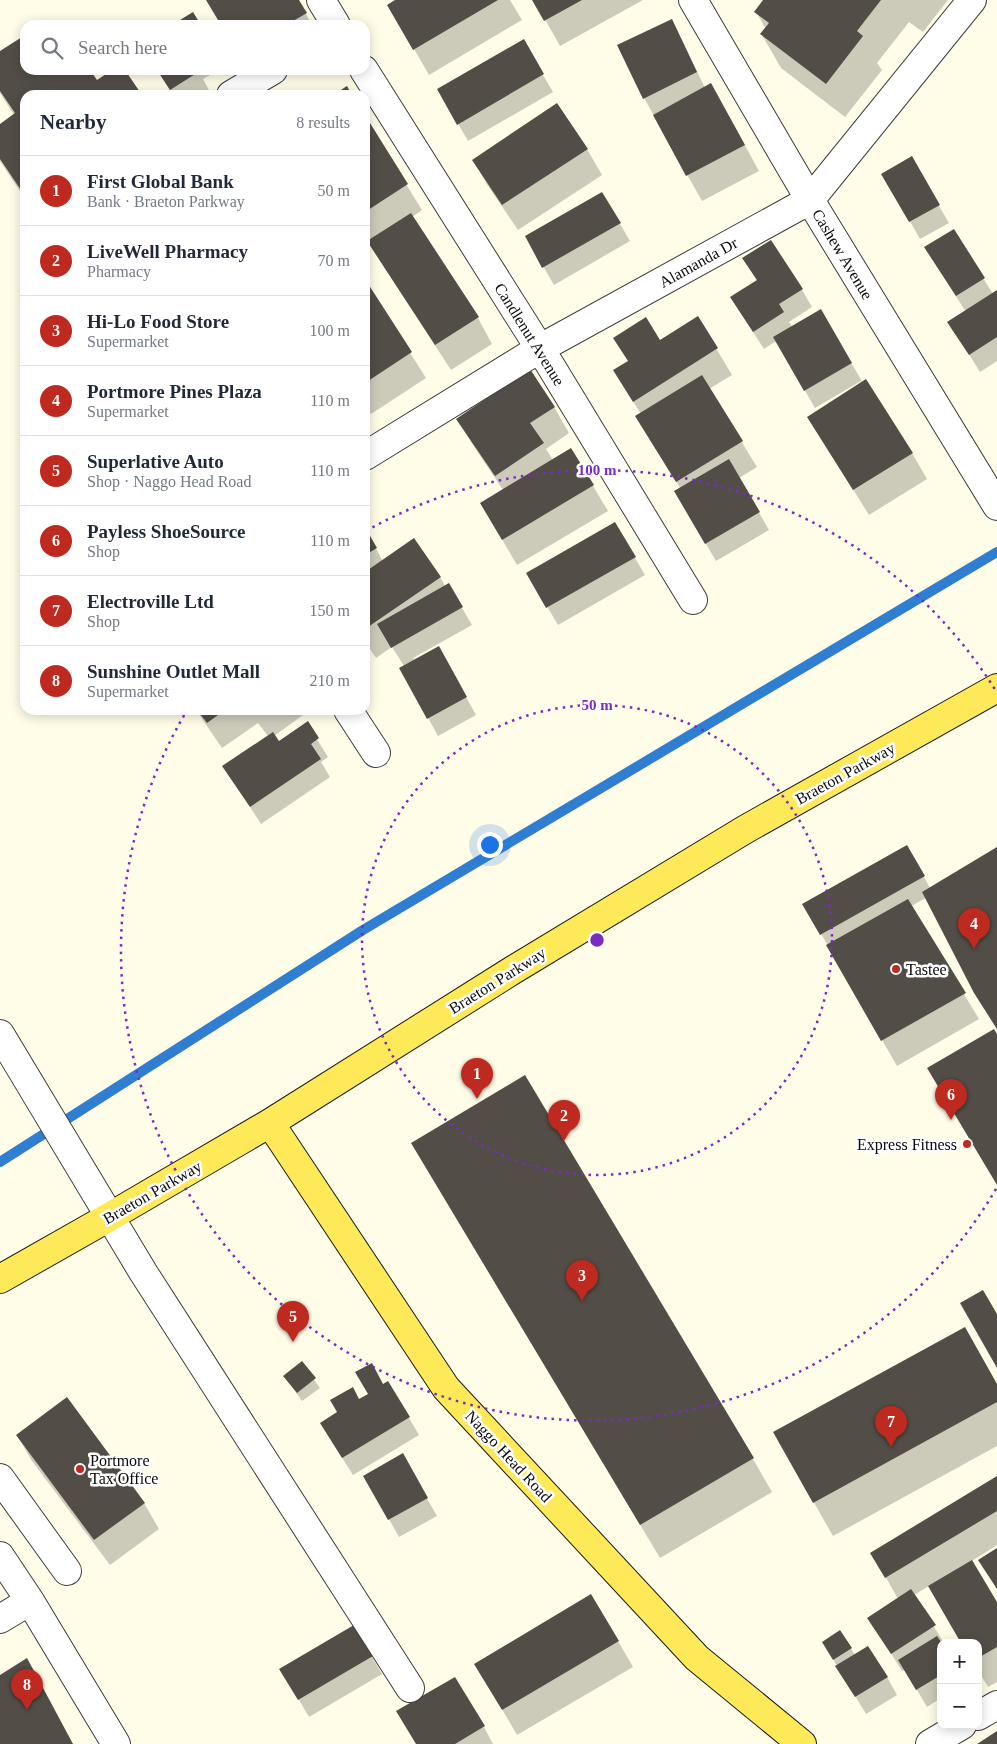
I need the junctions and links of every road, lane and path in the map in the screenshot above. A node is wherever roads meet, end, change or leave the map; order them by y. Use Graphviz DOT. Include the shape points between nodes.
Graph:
graph roads {
  1 [pos="321,0"];
  2 [pos="693,0"];
  3 [pos="972,0"];
  4 [pos="333,20"];
  5 [pos="265,75"];
  6 [pos="367,75"];
  7 [pos="239,90"];
  8 [pos="810,200"];
  9 [pos="540,350"];
  10 [pos="370,453"];
  11 [pos="996,504"];
  12 [pos="693,600"];
  13 [pos="997,688"];
  14 [pos="351,715"];
  15 [pos="376,753"];
  16 [pos="4,1041"];
  17 [pos="270,1123"];
  18 [pos="111,1216"];
  19 [pos="0,1279"];
  20 [pos="0,1478"];
  21 [pos="0,1556"];
  22 [pos="66,1571"];
  23 [pos="30,1601"];
  24 [pos="0,1619"];
  25 [pos="410,1688"];
  26 [pos="997,1705"];
  27 [pos="982,1714"];
  28 [pos="955,1729"];
  29 [pos="116,1744"];
  30 [pos="802,1744"];
  31 [pos="930,1744"];
  1 -- 4 [label="street"];
  2 -- 8 [label="street, Cashew Avenue"];
  3 -- 8 [label="street, Alamanda Dr"];
  5 -- 7 [label="street"];
  6 -- 9 [label="street, Candlenut Avenue"];
  8 -- 9 [label="street, Alamanda Dr"];
  8 -- 11 [label="street, Cashew Avenue"];
  9 -- 10 [label="street, Alamanda Dr"];
  9 -- 12 [label="street, Candlenut Avenue"];
  13 -- 17 [label="main road, Braeton Parkway" via="746,829 512,970"];
  14 -- 15 [label="street"];
  16 -- 18 [label="street"];
  17 -- 18 [label="main road, Braeton Parkway"];
  17 -- 30 [label="main road, Naggo Head Road" via="446,1388 697,1658"];
  18 -- 19 [label="main road, Braeton Parkway"];
  18 -- 25 [label="street" via="143,1272"];
  20 -- 22 [label="street"];
  21 -- 23 [label="street"];
  23 -- 24 [label="street"];
  23 -- 29 [label="street"];
  26 -- 27 [label="street"];
  28 -- 31 [label="street"];
}
